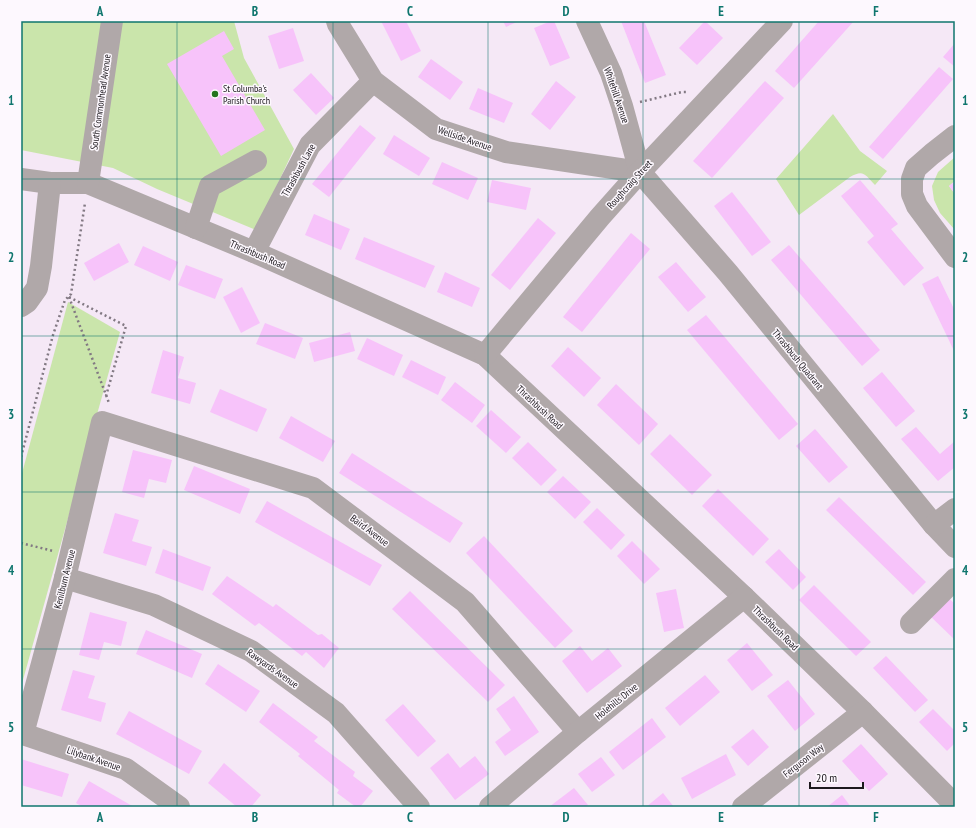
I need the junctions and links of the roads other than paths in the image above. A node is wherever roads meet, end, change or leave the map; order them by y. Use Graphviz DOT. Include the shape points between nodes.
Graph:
graph roads {
  1 [pos="112,21"];
  2 [pos="337,21"];
  3 [pos="587,21"];
  4 [pos="782,21"];
  5 [pos="374,81"];
  6 [pos="955,136"];
  7 [pos="256,161"];
  8 [pos="640,172"];
  9 [pos="21,179"];
  10 [pos="50,183"];
  11 [pos="88,183"];
  12 [pos="196,228"];
  13 [pos="254,252"];
  14 [pos="955,256"];
  15 [pos="21,306"];
  16 [pos="485,355"];
  17 [pos="102,422"];
  18 [pos="955,509"];
  19 [pos="934,525"];
  20 [pos="955,547"];
  21 [pos="65,578"];
  22 [pos="955,579"];
  23 [pos="744,597"];
  24 [pos="911,623"];
  25 [pos="863,712"];
  26 [pos="578,732"];
  27 [pos="22,734"];
  28 [pos="955,805"];
  29 [pos="179,807"];
  30 [pos="418,807"];
  31 [pos="490,807"];
  32 [pos="743,807"];
  1 -- 11 [label="street, South Commonhead Avenue"];
  2 -- 5 [label="street, Wellside Avenue"];
  3 -- 8 [label="street, Whitehill Avenue" via="611,73"];
  4 -- 8 [label="street, Roughcraig Street"];
  5 -- 8 [label="street, Wellside Avenue" via="436,129 506,152"];
  5 -- 13 [label="street, Thrashbush Lane" via="310,145"];
  6 -- 14 [label="street" via="916,168 912,179 912,194 917,206"];
  7 -- 12 [label="street" via="210,186"];
  8 -- 16 [label="street, Roughcraig Street"];
  8 -- 19 [label="street, Thrashbush Quadrant" via="728,273"];
  9 -- 10 [label="street, Thrashbush Road"];
  10 -- 11 [label="street, Thrashbush Road"];
  10 -- 15 [label="street" via="37,288"];
  11 -- 12 [label="street, Thrashbush Road"];
  12 -- 13 [label="street, Thrashbush Road"];
  13 -- 16 [label="street, Thrashbush Road"];
  16 -- 23 [label="street, Thrashbush Road"];
  17 -- 21 [label="street, Kenilburn Avenue"];
  17 -- 26 [label="street, Baird Avenue" via="313,488 465,602"];
  18 -- 19 [label="street"];
  19 -- 20 [label="street, Thrashbush Quadrant"];
  21 -- 27 [label="street, Kenilburn Avenue"];
  21 -- 30 [label="street, Rawyards Avenue" via="154,605 251,651 336,713"];
  22 -- 24 [label="street"];
  23 -- 25 [label="street, Thrashbush Road"];
  23 -- 26 [label="street, Holehills Drive"];
  25 -- 28 [label="street, Thrashbush Road"];
  25 -- 32 [label="street, Ferguson Way"];
  26 -- 31 [label="street, Holehills Drive"];
  27 -- 29 [label="street, Lilybank Avenue" via="126,769"];
}
